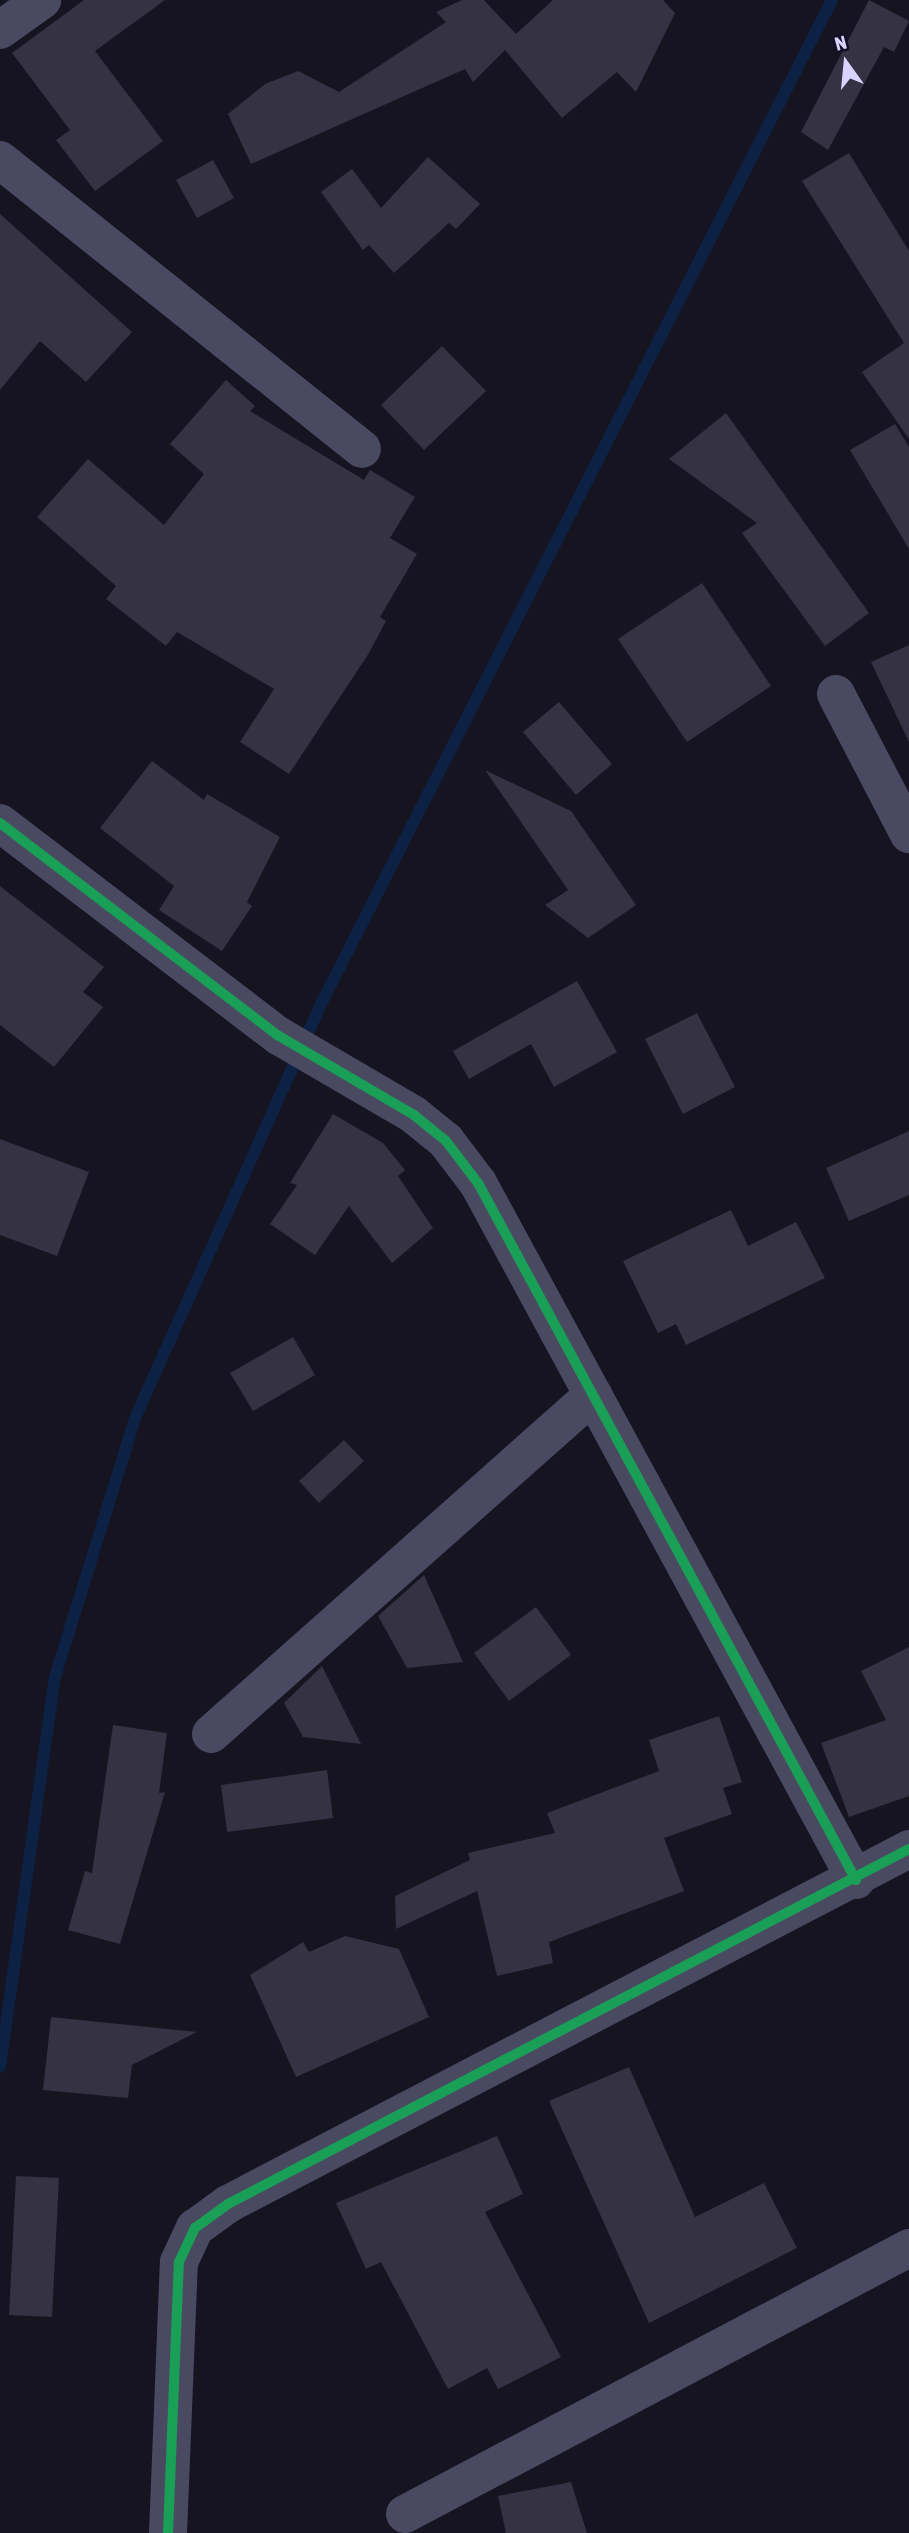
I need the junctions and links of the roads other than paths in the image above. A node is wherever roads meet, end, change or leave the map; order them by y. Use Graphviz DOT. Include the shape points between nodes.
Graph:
graph roads {
  1 [pos="42,0"];
  2 [pos="0,30"];
  3 [pos="0,160"];
  4 [pos="362,449"];
  5 [pos="836,694"];
  6 [pos="0,823"];
  7 [pos="909,834"];
  8 [pos="593,1395"];
  9 [pos="211,1734"];
  10 [pos="909,1849"];
  11 [pos="856,1880"];
  12 [pos="909,2248"];
  13 [pos="405,2514"];
  14 [pos="168,2533"];
  1 -- 2 [label="street"];
  3 -- 4 [label="street"];
  5 -- 7 [label="street"];
  6 -- 8 [label="street" via="279,1036 414,1115 446,1142 478,1184"];
  8 -- 9 [label="street"];
  8 -- 11 [label="street"];
  10 -- 11 [label="street"];
  11 -- 14 [label="street" via="228,2204 195,2228 179,2263"];
  12 -- 13 [label="street"];
}
